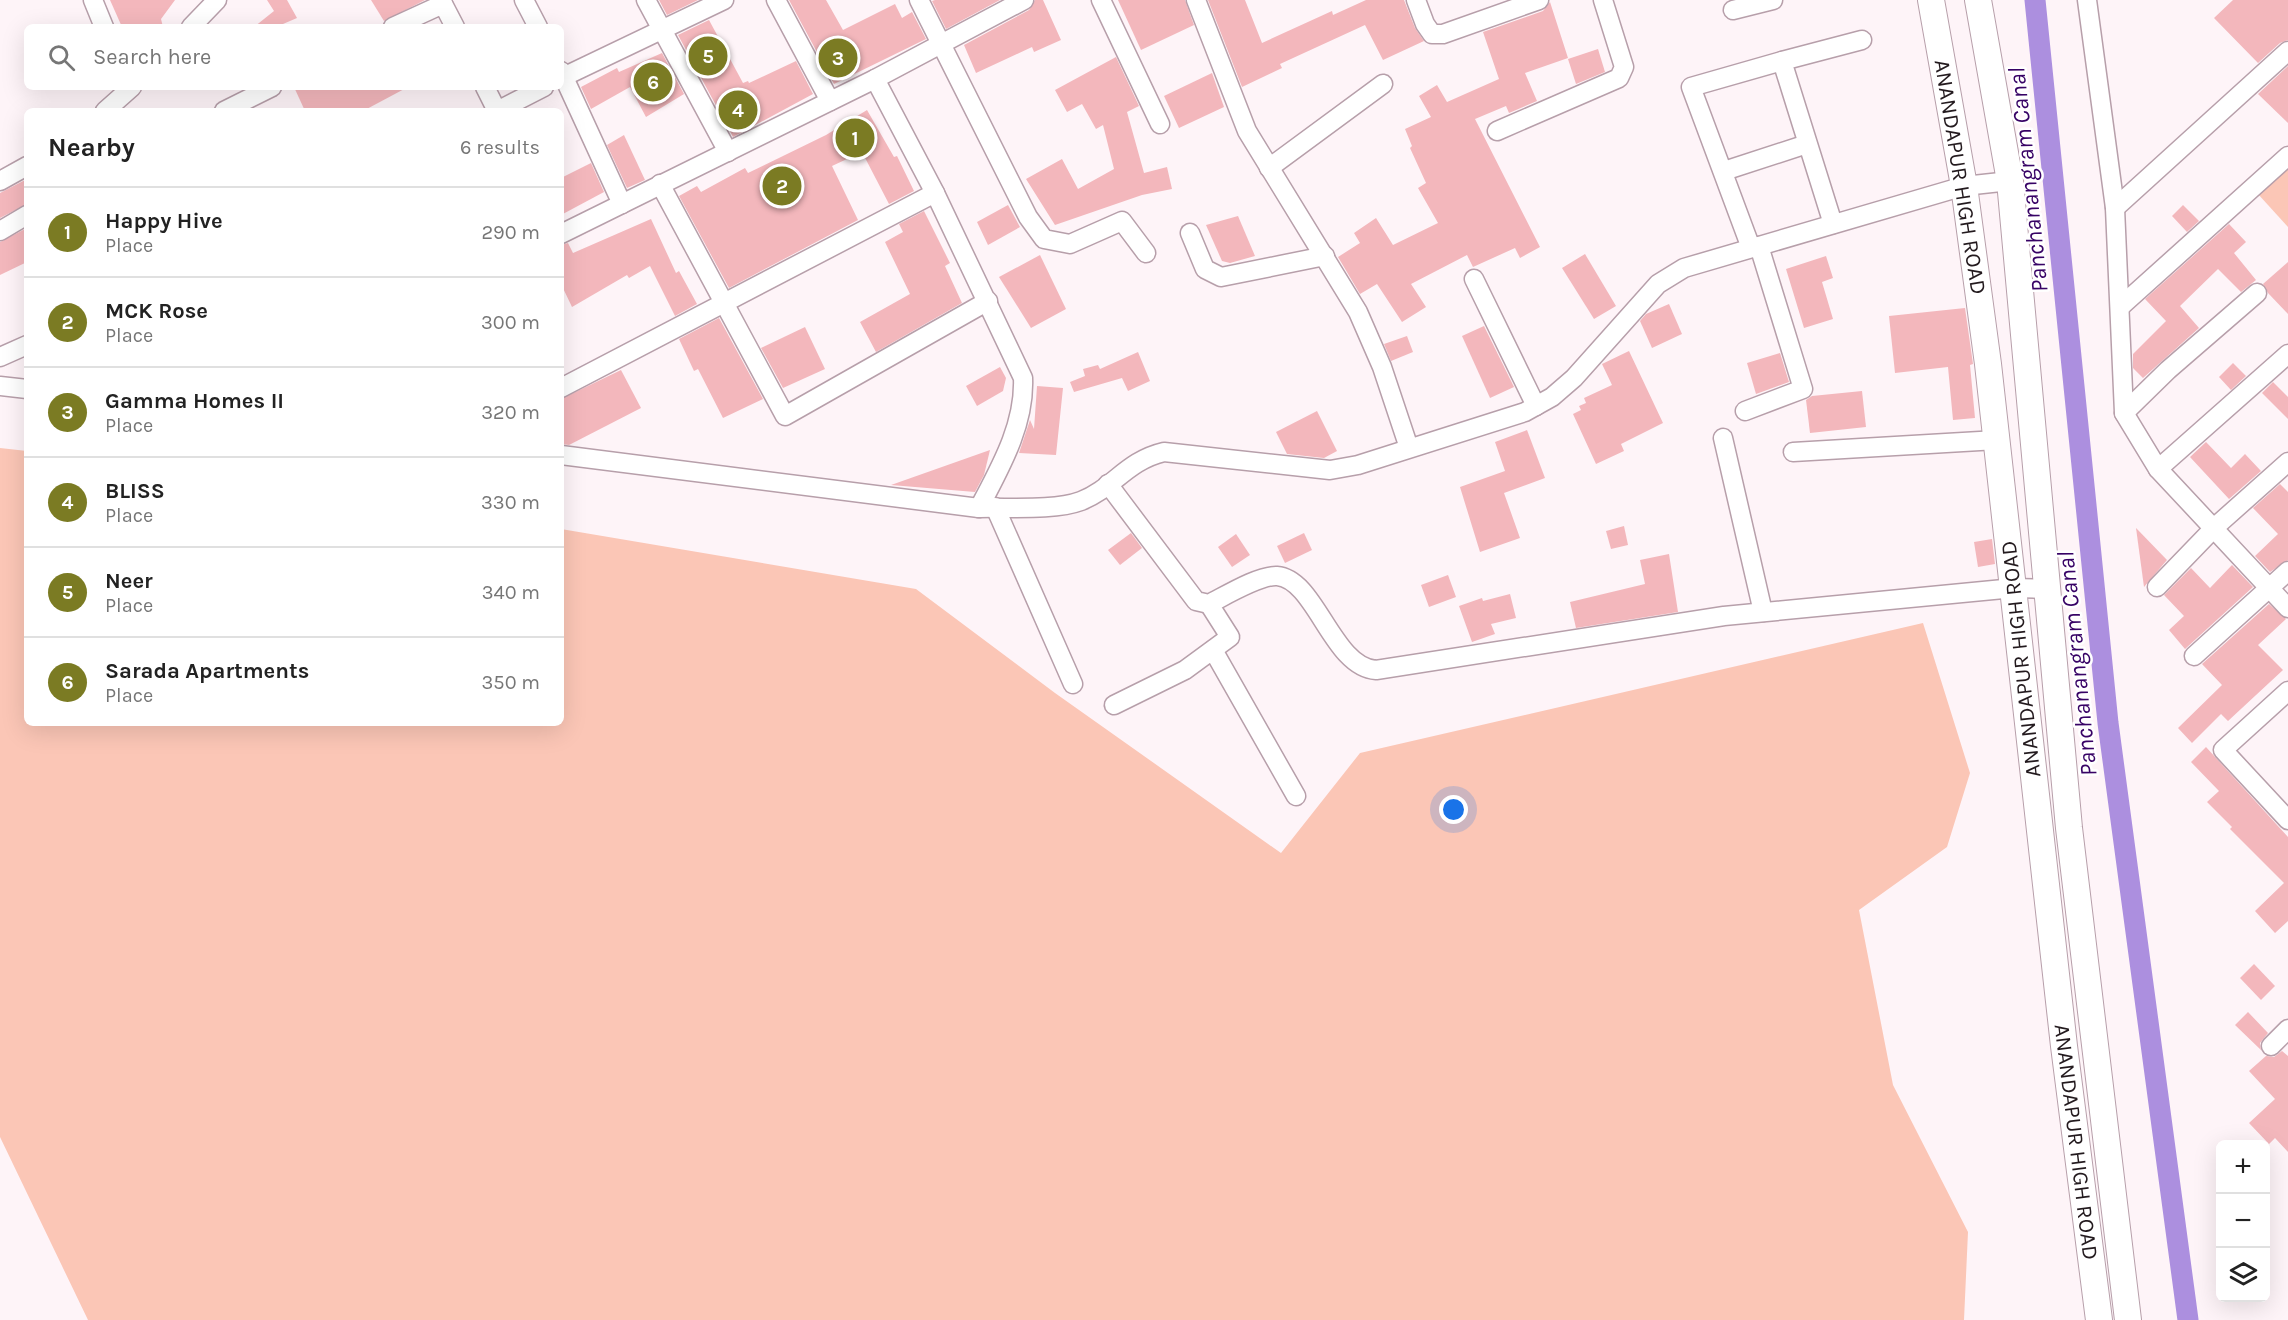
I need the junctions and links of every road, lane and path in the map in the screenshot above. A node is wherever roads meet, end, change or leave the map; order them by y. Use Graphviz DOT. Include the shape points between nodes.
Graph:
graph roads {
  1 [pos="93,0"];
  2 [pos="524,0"];
  3 [pos="646,0"];
  4 [pos="724,0"];
  5 [pos="776,0"];
  6 [pos="919,0"];
  7 [pos="1024,0"];
  8 [pos="1101,0"];
  9 [pos="1197,0"];
  10 [pos="1416,0"];
  11 [pos="1539,0"];
  12 [pos="1603,0"];
  13 [pos="1773,0"];
  14 [pos="1931,0"];
  15 [pos="1978,0"];
  16 [pos="2086,0"];
  17 [pos="211,2"];
  18 [pos="442,2"];
  19 [pos="1733,10"];
  20 [pos="104,24"];
  21 [pos="193,24"];
  22 [pos="399,24"];
  23 [pos="453,24"];
  24 [pos="536,24"];
  25 [pos="662,31"];
  26 [pos="1862,40"];
  27 [pos="939,43"];
  28 [pos="2288,51"];
  29 [pos="1782,61"];
  30 [pos="564,74"];
  31 [pos="564,79"];
  32 [pos="874,79"];
  33 [pos="1383,84"];
  34 [pos="129,90"];
  35 [pos="266,90"];
  36 [pos="486,90"];
  37 [pos="538,90"];
  38 [pos="830,101"];
  39 [pos="108,108"];
  40 [pos="230,108"];
  41 [pos="496,108"];
  42 [pos="503,108"];
  43 [pos="1160,123"];
  44 [pos="1497,131"];
  45 [pos="1808,144"];
  46 [pos="728,152"];
  47 [pos="2288,156"];
  48 [pos="24,168"];
  49 [pos="1269,168"];
  50 [pos="1724,171"];
  51 [pos="0,181"];
  52 [pos="2010,181"];
  53 [pos="660,184"];
  54 [pos="1964,186"];
  55 [pos="935,193"];
  56 [pos="622,204"];
  57 [pos="2115,208"];
  58 [pos="24,216"];
  59 [pos="1833,224"];
  60 [pos="0,231"];
  61 [pos="564,233"];
  62 [pos="1190,233"];
  63 [pos="1755,247"];
  64 [pos="1146,253"];
  65 [pos="1325,256"];
  66 [pos="1474,279"];
  67 [pos="2257,292"];
  68 [pos="988,301"];
  69 [pos="723,302"];
  70 [pos="2120,307"];
  71 [pos="24,346"];
  72 [pos="2288,354"];
  73 [pos="0,357"];
  74 [pos="0,386"];
  75 [pos="564,386"];
  76 [pos="24,389"];
  77 [pos="1536,406"];
  78 [pos="1745,411"];
  79 [pos="2124,413"];
  80 [pos="1723,438"];
  81 [pos="1997,440"];
  82 [pos="1409,448"];
  83 [pos="1793,452"];
  84 [pos="564,455"];
  85 [pos="2288,462"];
  86 [pos="2158,469"];
  87 [pos="1108,484"];
  88 [pos="987,508"];
  89 [pos="2215,527"];
  90 [pos="2288,571"];
  91 [pos="2157,587"];
  92 [pos="2014,588"];
  93 [pos="2270,588"];
  94 [pos="2048,589"];
  95 [pos="1209,604"];
  96 [pos="2288,608"];
  97 [pos="1763,612"];
  98 [pos="1213,650"];
  99 [pos="2194,656"];
  100 [pos="1073,684"];
  101 [pos="2288,691"];
  102 [pos="1114,705"];
  103 [pos="1296,796"];
  104 [pos="2288,820"];
  105 [pos="2288,1029"];
  106 [pos="2271,1046"];
  107 [pos="2098,1320"];
  108 [pos="2128,1320"];
  1 -- 20 [label="street"];
  2 -- 24 [label="street"];
  3 -- 25 [label="street"];
  4 -- 25 [label="street"];
  5 -- 38 [label="street"];
  6 -- 27 [label="street"];
  7 -- 27 [label="street"];
  8 -- 43 [label="street"];
  9 -- 49 [label="street" via="1247,131"];
  10 -- 11 [label="street" via="1432,34 1443,34"];
  12 -- 44 [label="street" via="1623,73 1619,78"];
  13 -- 19 [label="street"];
  14 -- 54 [label="main road, ANANDAPUR HIGH ROAD"];
  15 -- 52 [label="main road, ANANDAPUR HIGH ROAD"];
  16 -- 57 [label="street"];
  17 -- 21 [label="street"];
  18 -- 22 [label="street"];
  18 -- 23 [label="street"];
  25 -- 30 [label="street"];
  25 -- 46 [label="street"];
  26 -- 29 [label="street"];
  27 -- 32 [label="street"];
  27 -- 64 [label="street" via="1028,217 1044,239 1070,244 1122,221"];
  28 -- 57 [label="street"];
  29 -- 45 [label="street"];
  29 -- 50 [label="street" via="1691,87"];
  31 -- 56 [label="street"];
  32 -- 38 [label="street"];
  32 -- 55 [label="street"];
  33 -- 49 [label="street"];
  34 -- 39 [label="street"];
  35 -- 40 [label="street"];
  36 -- 41 [label="street"];
  37 -- 42 [label="street"];
  38 -- 46 [label="street"];
  45 -- 50 [label="street"];
  45 -- 59 [label="street"];
  46 -- 53 [label="street"];
  47 -- 70 [label="street"];
  48 -- 51 [label="street"];
  49 -- 65 [label="street"];
  50 -- 63 [label="street"];
  52 -- 54 [label="street"];
  52 -- 94 [label="main road, ANANDAPUR HIGH ROAD"];
  53 -- 56 [label="street"];
  53 -- 69 [label="street"];
  54 -- 59 [label="street"];
  54 -- 81 [label="main road, ANANDAPUR HIGH ROAD"];
  55 -- 68 [label="street"];
  55 -- 69 [label="street"];
  56 -- 61 [label="street"];
  57 -- 70 [label="street"];
  58 -- 60 [label="street"];
  59 -- 63 [label="street"];
  62 -- 65 [label="street" via="1205,269 1221,277"];
  63 -- 77 [label="street" via="1684,268 1658,284 1574,378"];
  63 -- 78 [label="street" via="1803,389"];
  65 -- 82 [label="street" via="1358,312 1382,367"];
  66 -- 77 [label="street"];
  67 -- 79 [label="street"];
  68 -- 69 [label="street" via="785,416"];
  68 -- 88 [label="street" via="1023,378 1023,398"];
  69 -- 75 [label="street"];
  70 -- 79 [label="street"];
  71 -- 73 [label="street"];
  72 -- 86 [label="street"];
  74 -- 76 [label="street"];
  77 -- 82 [label="street"];
  79 -- 86 [label="street"];
  80 -- 97 [label="street"];
  81 -- 83 [label="street"];
  81 -- 92 [label="main road, ANANDAPUR HIGH ROAD"];
  82 -- 87 [label="street" via="1330,470 1164,452 1144,457"];
  84 -- 88 [label="street"];
  85 -- 89 [label="street"];
  86 -- 89 [label="street"];
  87 -- 88 [label="street" via="1080,501"];
  87 -- 95 [label="street" via="1196,601"];
  88 -- 100 [label="street"];
  89 -- 91 [label="street"];
  89 -- 93 [label="street"];
  90 -- 93 [label="street"];
  92 -- 94 [label="street"];
  92 -- 97 [label="street"];
  92 -- 107 [label="main road, ANANDAPUR HIGH ROAD"];
  93 -- 96 [label="street"];
  93 -- 99 [label="street"];
  94 -- 108 [label="main road, ANANDAPUR HIGH ROAD" via="2069,828"];
  95 -- 97 [label="street" via="1249,584 1276,576 1294,581 1350,657 1365,669 1376,670"];
  95 -- 98 [label="street" via="1230,637"];
  98 -- 102 [label="street" via="1185,670"];
  98 -- 103 [label="street"];
  101 -- 104 [label="street" via="2223,750"];
  105 -- 106 [label="street"];
}
